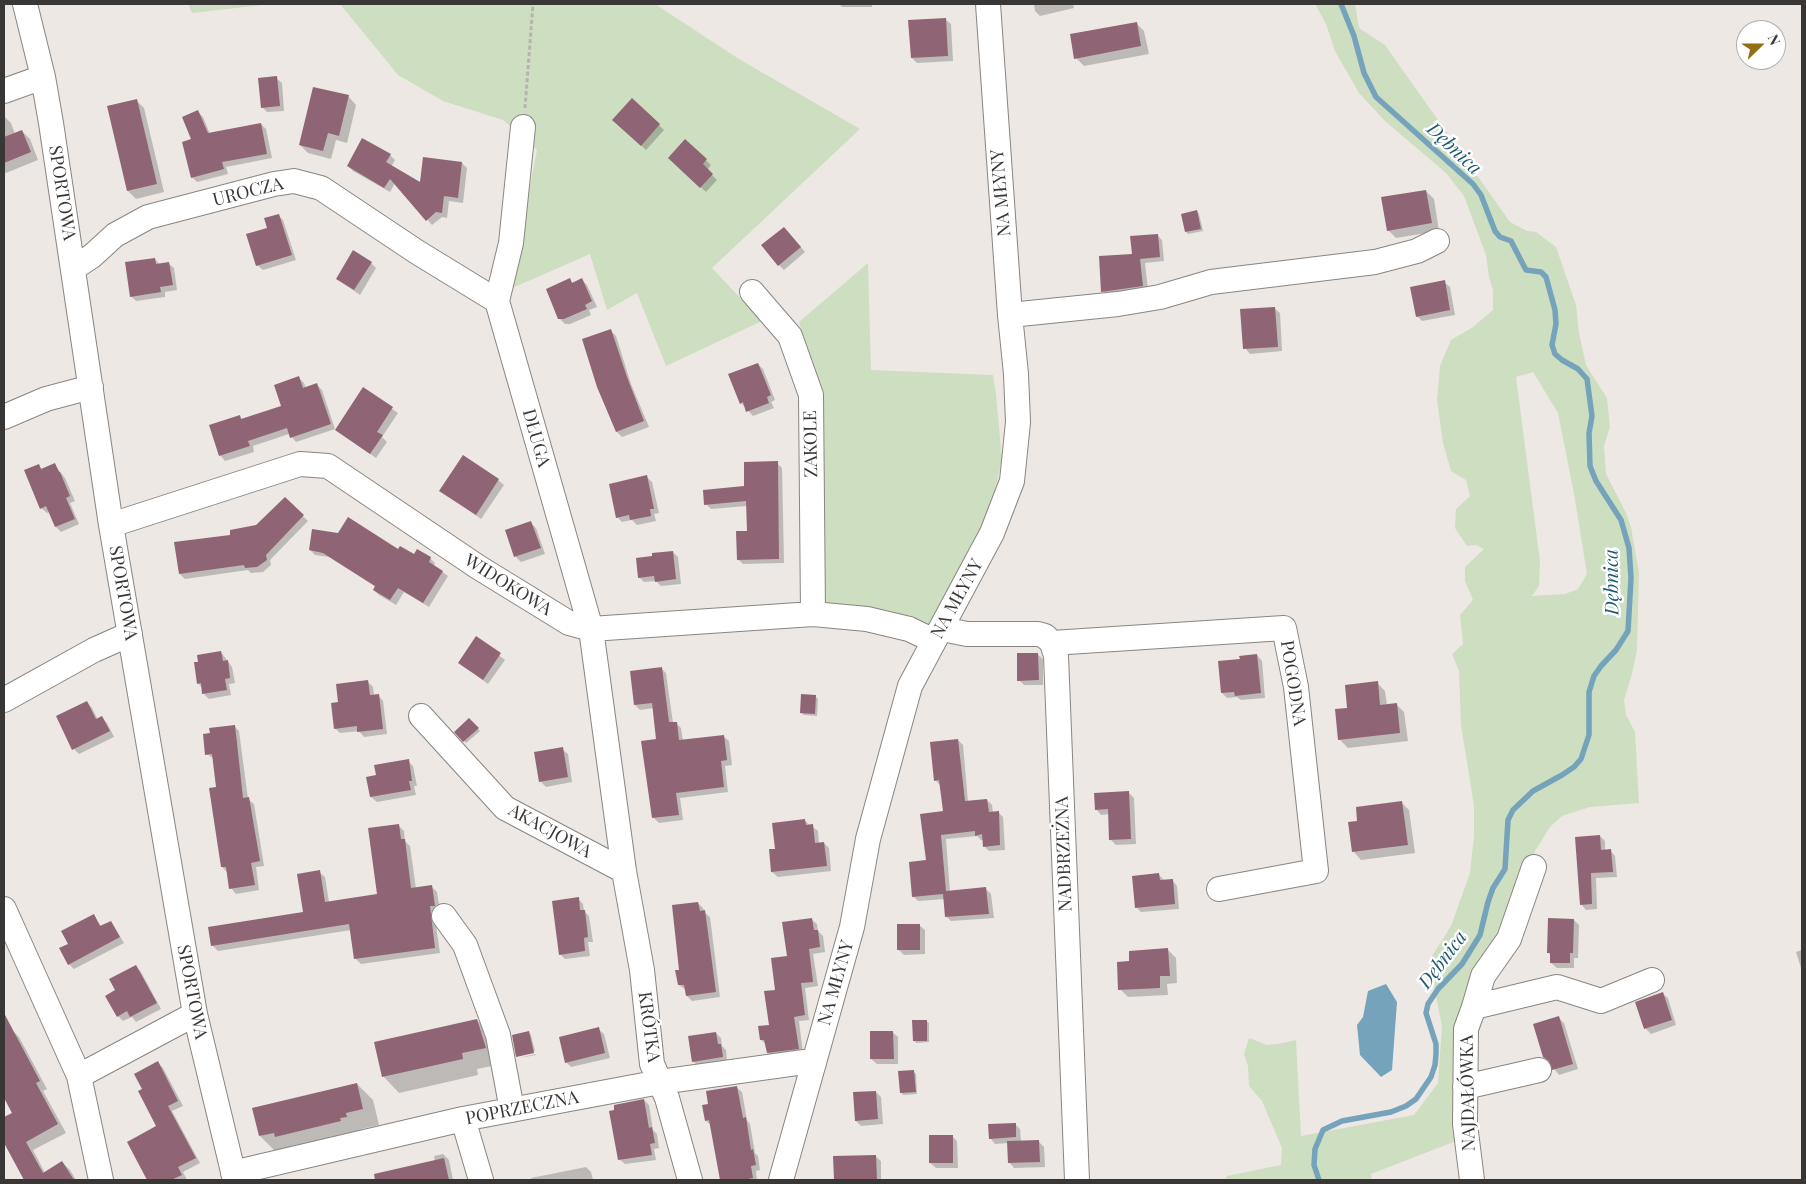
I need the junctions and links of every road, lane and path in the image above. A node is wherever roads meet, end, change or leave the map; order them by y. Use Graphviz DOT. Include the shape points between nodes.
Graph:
graph roads {
  1 [pos="25,4"];
  2 [pos="533,4"];
  3 [pos="988,4"];
  4 [pos="43,77"];
  5 [pos="4,91"];
  6 [pos="523,127"];
  7 [pos="1437,241"];
  8 [pos="74,268"];
  9 [pos="752,292"];
  10 [pos="497,301"];
  11 [pos="1010,315"];
  12 [pos="91,388"];
  13 [pos="4,416"];
  14 [pos="112,525"];
  15 [pos="813,614"];
  16 [pos="590,630"];
  17 [pos="130,634"];
  18 [pos="938,635"];
  19 [pos="1052,643"];
  20 [pos="4,700"];
  21 [pos="421,716"];
  22 [pos="1534,868"];
  23 [pos="624,871"];
  24 [pos="1219,889"];
  25 [pos="4,909"];
  26 [pos="444,916"];
  27 [pos="1652,980"];
  28 [pos="1474,1007"];
  29 [pos="195,1014"];
  30 [pos="814,1063"];
  31 [pos="1539,1070"];
  32 [pos="79,1076"];
  33 [pos="660,1082"];
  34 [pos="1465,1087"];
  35 [pos="512,1110"];
  36 [pos="463,1119"];
  37 [pos="234,1177"];
  38 [pos="101,1180"];
  39 [pos="481,1180"];
  40 [pos="690,1180"];
  41 [pos="781,1180"];
  42 [pos="1077,1180"];
  43 [pos="1472,1180"];
  1 -- 4 [label="street, SPORTOWA"];
  2 -- 6 [label="path"];
  3 -- 11 [label="street, NA MŁYNY"];
  4 -- 5 [label="street"];
  4 -- 8 [label="street, SPORTOWA"];
  6 -- 10 [label="street, DŁUGA" via="511,243"];
  7 -- 11 [label="street" via="1417,251 1375,262 1211,282 1160,297 1118,304"];
  8 -- 10 [label="street, UROCZA" via="115,235 148,217 294,181 321,188"];
  8 -- 12 [label="street, SPORTOWA"];
  9 -- 15 [label="street, ZAKOLE" via="790,336 811,395"];
  10 -- 16 [label="street, DŁUGA"];
  11 -- 18 [label="street, NA MŁYNY" via="1018,422 1012,480 992,533"];
  12 -- 13 [label="street" via="46,399"];
  12 -- 14 [label="street, SPORTOWA"];
  14 -- 16 [label="street, WIDOKOWA" via="300,464 328,466 569,624"];
  14 -- 17 [label="street, SPORTOWA"];
  15 -- 16 [label="street, WIDOKOWA"];
  15 -- 18 [label="street, WIDOKOWA" via="867,619"];
  16 -- 23 [label="street, DŁUGA"];
  17 -- 20 [label="street" via="94,650"];
  17 -- 29 [label="street, SPORTOWA"];
  18 -- 19 [label="street" via="1038,634"];
  18 -- 30 [label="street, NA MŁYNY" via="910,686 868,839 852,927"];
  19 -- 24 [label="street, POGODNA" via="1284,628 1296,687 1316,871"];
  19 -- 42 [label="street, NADBRZEŻNA" via="1056,656"];
  21 -- 23 [label="street, AKACJOWA" via="504,808"];
  22 -- 28 [label="street, NAJDAŁÓWKA" via="1509,939 1483,976"];
  23 -- 33 [label="street, KRÓTKA" via="642,970 652,1064"];
  25 -- 32 [label="street"];
  26 -- 35 [label="street" via="465,945 498,1034"];
  27 -- 28 [label="street" via="1601,1001 1557,986"];
  28 -- 34 [label="street, NAJDAŁÓWKA" via="1466,1029"];
  29 -- 32 [label="street"];
  29 -- 37 [label="street, SPORTOWA"];
  30 -- 33 [label="street, POPRZECZNA"];
  30 -- 41 [label="street, NA MŁYNY"];
  31 -- 34 [label="street"];
  32 -- 38 [label="street"];
  33 -- 35 [label="street, POPRZECZNA"];
  33 -- 40 [label="street, KRÓTKA"];
  34 -- 43 [label="street, NAJDAŁÓWKA" via="1465,1124"];
  35 -- 36 [label="street, POPRZECZNA"];
  36 -- 37 [label="street, POPRZECZNA"];
  36 -- 39 [label="street"];
}
